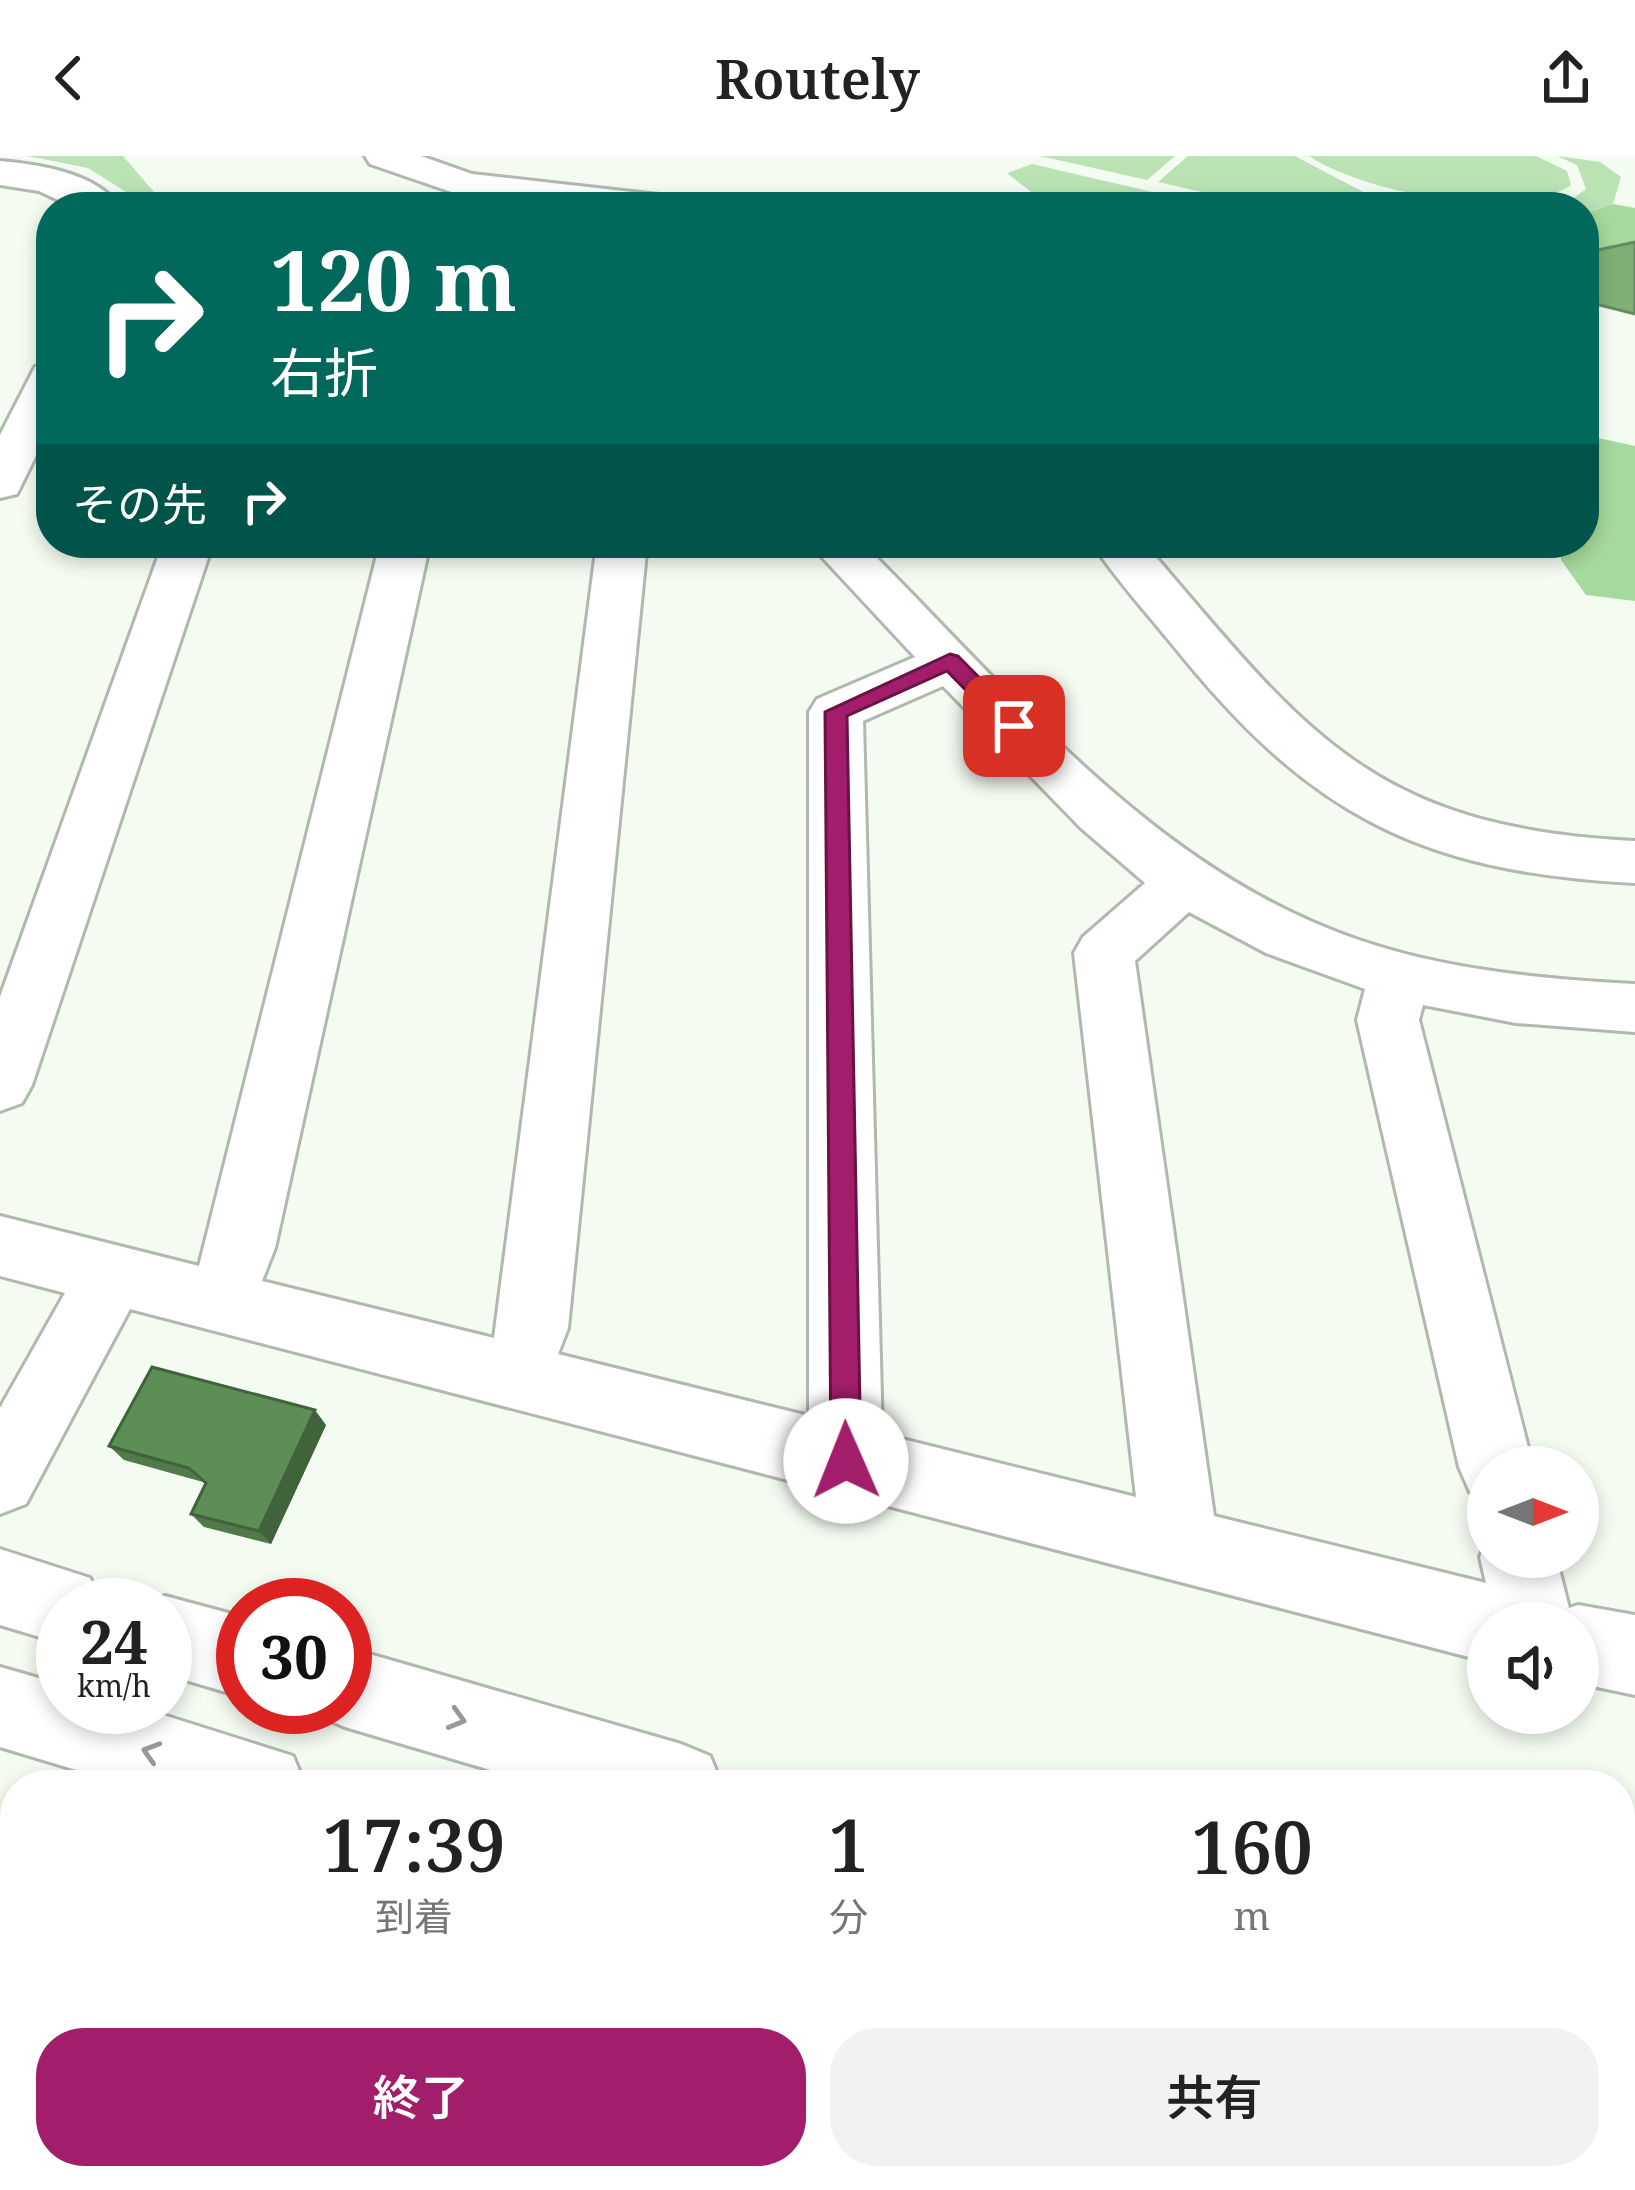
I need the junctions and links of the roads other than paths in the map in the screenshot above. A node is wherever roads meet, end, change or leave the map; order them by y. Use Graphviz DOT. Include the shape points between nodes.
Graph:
graph roads {
  1 [pos="385,156"];
  2 [pos="0,173"];
  3 [pos="76,192"];
  4 [pos="527,192"];
  5 [pos="36,408"];
  6 [pos="0,484"];
  7 [pos="183,558"];
  8 [pos="402,558"];
  9 [pos="620,558"];
  10 [pos="849,558"];
  11 [pos="1130,558"];
  12 [pos="950,662"];
  13 [pos="1635,862"];
  14 [pos="1185,882"];
  15 [pos="1400,977"];
  16 [pos="1635,1008"];
  17 [pos="0,1085"];
  18 [pos="0,1246"];
  19 [pos="112,1275"];
  20 [pos="218,1303"];
  21 [pos="514,1376"];
  22 [pos="1491,1446"];
  23 [pos="846,1461"];
  24 [pos="0,1479"];
  25 [pos="1180,1546"];
  26 [pos="0,1587"];
  27 [pos="36,1597"];
  28 [pos="1467,1618"];
  29 [pos="1599,1648"];
  30 [pos="1635,1655"];
  31 [pos="372,1695"];
  32 [pos="0,1706"];
  33 [pos="213,1770"];
  34 [pos="630,1770"];
  1 -- 4 [label="street" via="466,185"];
  2 -- 3 [label="street" via="38,176"];
  5 -- 6 [label="street"];
  7 -- 17 [label="street"];
  8 -- 20 [label="street" via="242,1248"];
  9 -- 21 [label="street" via="533,1328"];
  10 -- 12 [label="street"];
  11 -- 13 [label="street" via="1272,724 1354,788 1426,824 1501,847"];
  12 -- 14 [label="street" via="1109,822"];
  12 -- 23 [label="street" via="836,712"];
  14 -- 15 [label="street" via="1287,936"];
  14 -- 25 [label="street" via="1104,953"];
  15 -- 16 [label="street" via="1562,1006"];
  15 -- 22 [label="street" via="1388,1020"];
  18 -- 19 [label="street"];
  19 -- 20 [label="street"];
  19 -- 24 [label="street"];
  20 -- 21 [label="street"];
  21 -- 23 [label="street"];
  23 -- 25 [label="street"];
  25 -- 28 [label="street"];
  26 -- 27 [label="street"];
  29 -- 30 [label="street"];
  31 -- 34 [label="street, one-way"];
  33 -- 32 [label="street, one-way"];
}
